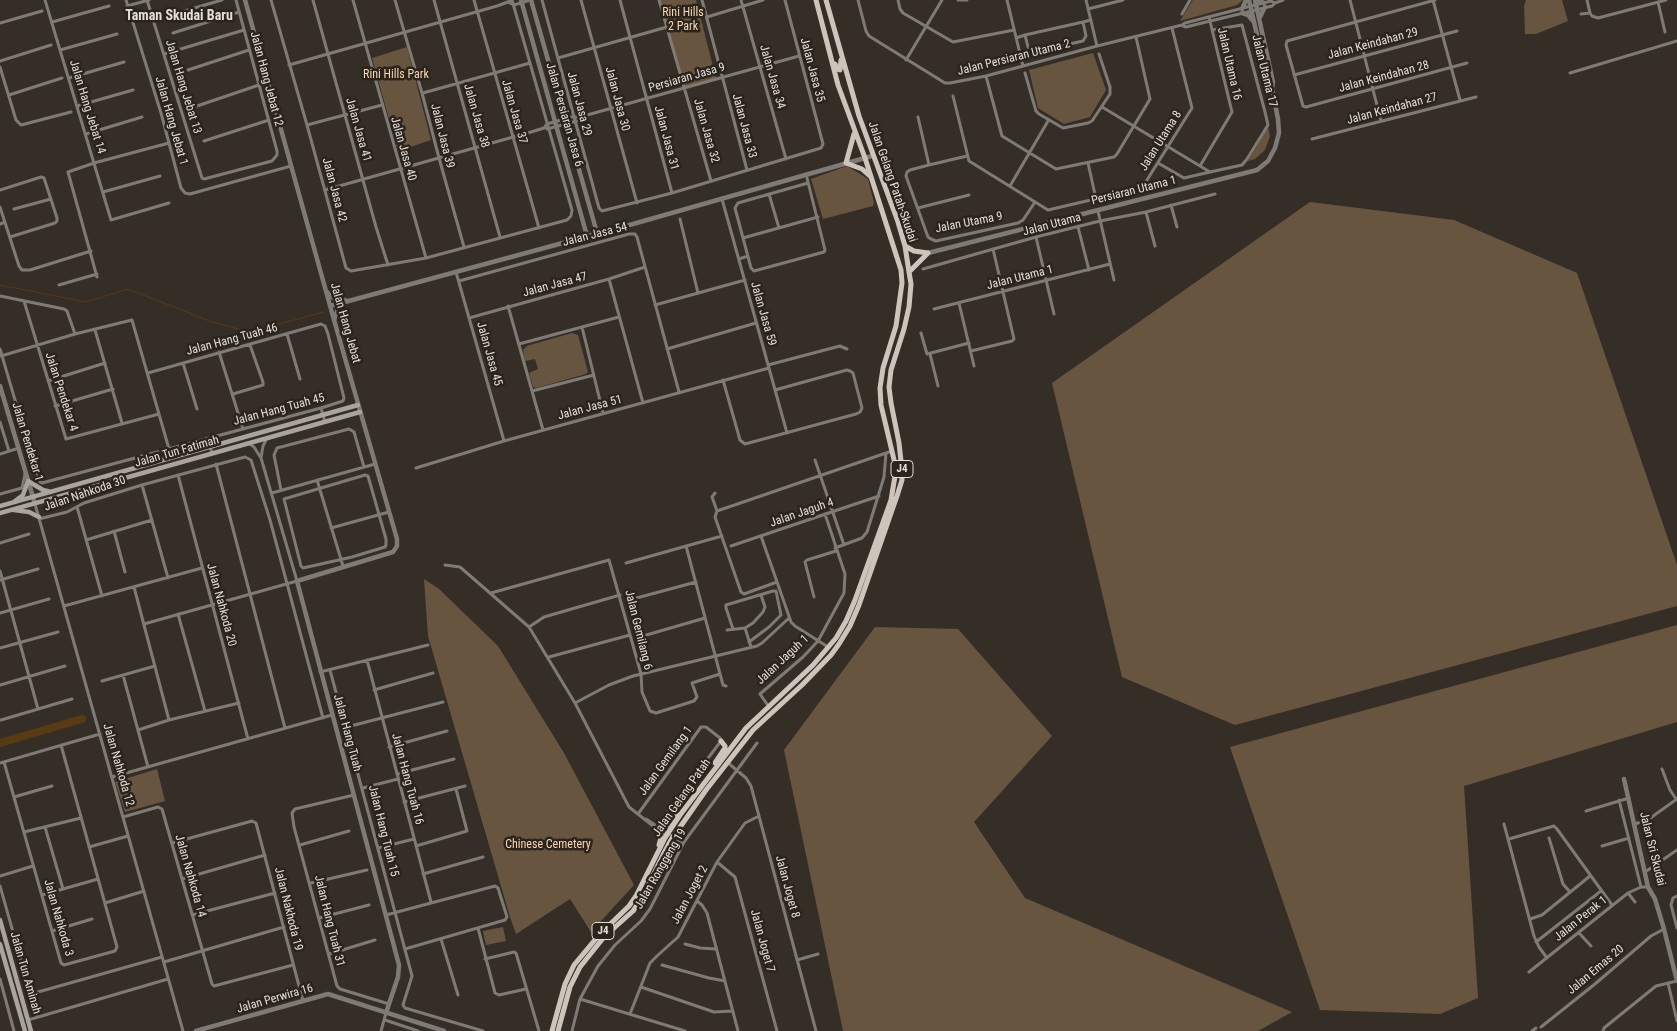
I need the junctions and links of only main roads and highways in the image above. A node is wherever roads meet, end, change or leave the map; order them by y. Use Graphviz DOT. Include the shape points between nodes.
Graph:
graph roads {
  1 [pos="816,0"];
  2 [pos="826,0"];
  3 [pos="840,47"];
  4 [pos="829,51"];
  5 [pos="854,132"];
  6 [pos="872,178"];
  7 [pos="905,246"];
  8 [pos="909,272"];
  9 [pos="358,405"];
  10 [pos="360,412"];
  11 [pos="52,492"];
  12 [pos="11,503"];
  13 [pos="0,506"];
  14 [pos="13,510"];
  15 [pos="0,513"];
  16 [pos="39,518"];
  17 [pos="848,629"];
  18 [pos="829,648"];
  19 [pos="831,655"];
  20 [pos="817,669"];
  21 [pos="721,741"];
  22 [pos="726,760"];
  23 [pos="706,779"];
  24 [pos="689,802"];
  25 [pos="656,856"];
  26 [pos="0,920"];
  27 [pos="0,944"];
  28 [pos="25,1031"];
  29 [pos="31,1031"];
  30 [pos="552,1031"];
  31 [pos="558,1031"];
  1 -- 4 [label="main road, Jalan Gelang Patah-Skudai / J4"];
  2 -- 3 [label="main road, Jalan Gelang Patah-Skudai / J4"];
  3 -- 4 [label="main road" via="840,70"];
  3 -- 7 [label="main road, Jalan Gelang Patah-Skudai / J4" via="872,156"];
  4 -- 5 [label="main road, Jalan Gelang Patah-Skudai / J4"];
  5 -- 6 [label="main road, Jalan Gelang Patah-Skudai / J4"];
  5 -- 6 [label="main road" via="846,163 862,169"];
  6 -- 18 [label="main road, Jalan Gelang Patah-Skudai / J4" via="901,270 896,326 880,388 895,476 889,508 855,600"];
  7 -- 8 [label="main road, Jalan Gelang Patah-Skudai / J4"];
  7 -- 8 [label="main road" via="928,253"];
  8 -- 17 [label="main road, Jalan Gelang Patah-Skudai / J4" via="909,307 889,387 902,480 887,529"];
  9 -- 11 [label="main road, Jalan Tun Fatimah"];
  10 -- 14 [label="main road, Jalan Tun Fatimah"];
  11 -- 12 [label="main road, Jalan Tun Fatimah"];
  11 -- 12 [label="main road" via="28,481 24,495"];
  12 -- 13 [label="main road, Jalan Tun Fatimah"];
  14 -- 15 [label="main road, Jalan Tun Fatimah"];
  14 -- 16 [label="main road" via="29,512"];
  17 -- 18 [label="main road"];
  17 -- 19 [label="main road, Jalan Gelang Patah-Skudai / J4"];
  18 -- 20 [label="main road"];
  18 -- 22 [label="main road, Jalan Gelang Patah / J4" via="746,728"];
  19 -- 20 [label="main road, Jalan Gelang Patah / J4"];
  20 -- 22 [label="main road, Jalan Gelang Patah / J4"];
  21 -- 23 [label="main road" via="726,746"];
  22 -- 23 [label="main road, Jalan Gelang Patah / J4"];
  22 -- 31 [label="main road, Jalan Gelang Patah / J4" via="672,839 633,911 604,937 580,967 570,986"];
  23 -- 24 [label="main road, Jalan Gelang Patah / J4"];
  24 -- 25 [label="main road, Jalan Gelang Patah / J4"];
  24 -- 25 [label="main road" via="667,826 657,827 661,838"];
  25 -- 30 [label="main road, Jalan Gelang Patah / J4" via="629,906 599,935 574,966 565,984"];
  26 -- 29 [label="main road, Jalan Tun Aminah"];
  27 -- 28 [label="main road, Jalan Tun Aminah"];
}
